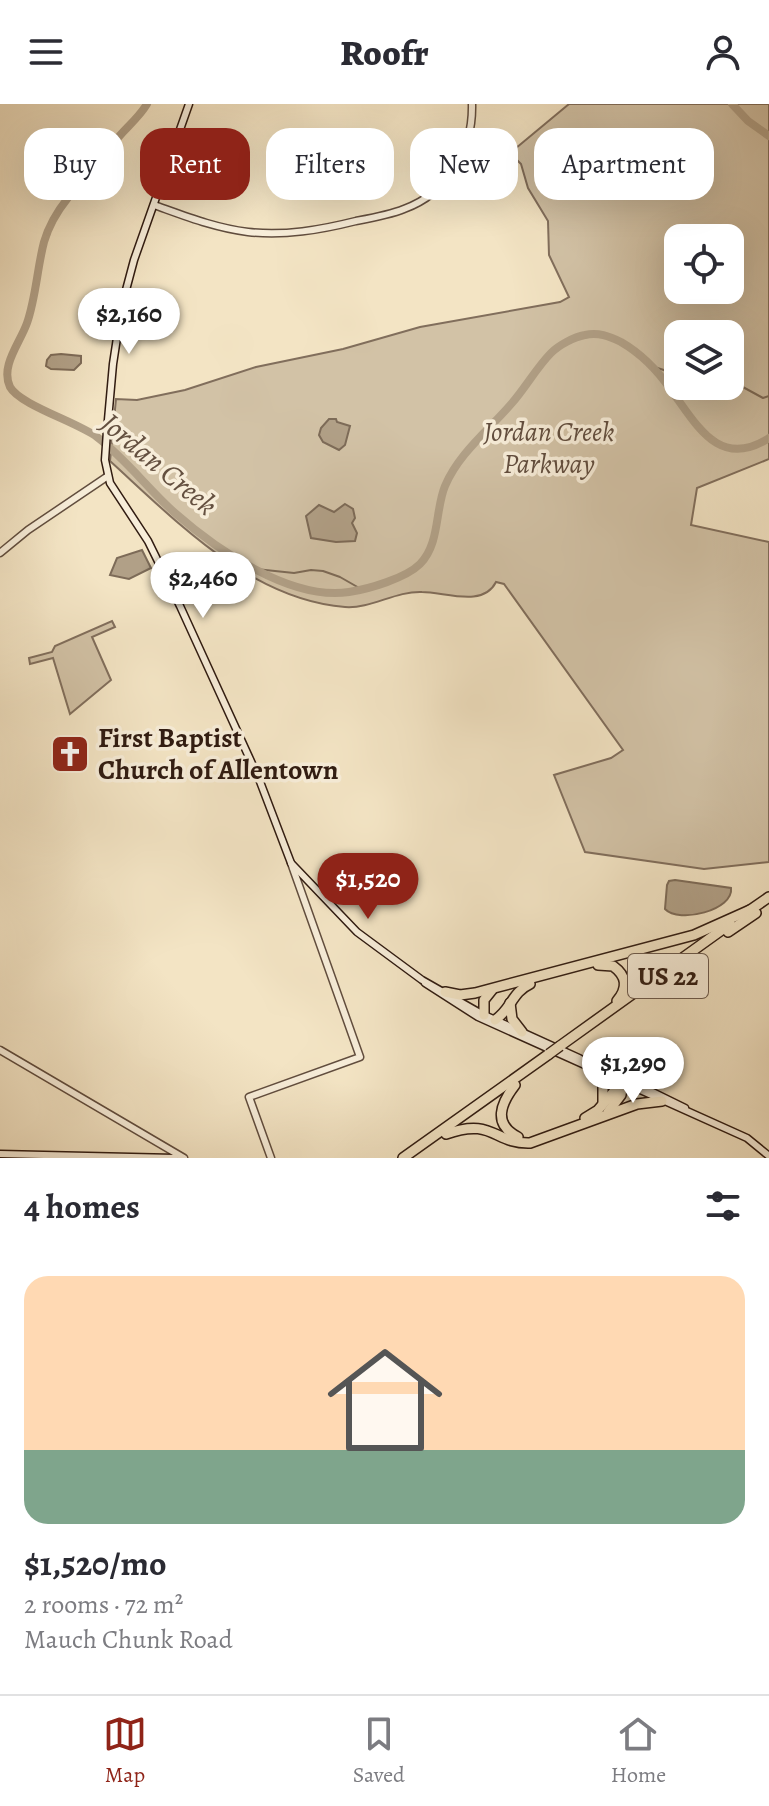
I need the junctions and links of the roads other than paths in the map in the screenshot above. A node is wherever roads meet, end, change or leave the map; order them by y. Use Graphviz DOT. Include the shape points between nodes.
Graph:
graph roads {
  1 [pos="189,104"];
  2 [pos="472,104"];
  3 [pos="154,205"];
  4 [pos="108,476"];
  5 [pos="0,553"];
  6 [pos="291,863"];
  7 [pos="310,883"];
  8 [pos="299,888"];
  9 [pos="769,897"];
  10 [pos="769,903"];
  11 [pos="750,910"];
  12 [pos="422,980"];
  13 [pos="495,988"];
  14 [pos="445,992"];
  15 [pos="511,1003"];
  16 [pos="611,1009"];
  17 [pos="488,1019"];
  18 [pos="522,1032"];
  19 [pos="563,1047"];
  20 [pos="0,1050"];
  21 [pos="552,1055"];
  22 [pos="590,1066"];
  23 [pos="623,1081"];
  24 [pos="515,1085"];
  25 [pos="662,1101"];
  26 [pos="599,1113"];
  27 [pos="692,1113"];
  28 [pos="446,1134"];
  29 [pos="0,1154"];
  30 [pos="769,1156"];
  31 [pos="175,1158"];
  32 [pos="184,1158"];
  33 [pos="271,1158"];
  34 [pos="403,1158"];
  35 [pos="412,1158"];
  1 -- 3 [label="main road"];
  2 -- 3 [label="main road" via="466,146 449,176 422,201 396,212 276,234 222,227"];
  3 -- 4 [label="main road" via="122,305 107,431"];
  4 -- 5 [label="main road"];
  4 -- 6 [label="main road" via="155,554 259,779"];
  6 -- 7 [label="main road"];
  6 -- 8 [label="main road"];
  7 -- 8 [label="main road"];
  7 -- 12 [label="main road" via="357,932"];
  8 -- 33 [label="main road" via="360,1057 249,1097"];
  9 -- 11 [label="highway, US 22"];
  10 -- 19 [label="highway, US 22"];
  11 -- 13 [label="highway" via="694,935"];
  11 -- 16 [label="highway, US 22"];
  12 -- 14 [label="main road"];
  12 -- 17 [label="main road" via="442,997"];
  13 -- 14 [label="highway" via="468,995"];
  13 -- 17 [label="highway" via="484,1000"];
  14 -- 17 [label="main road"];
  15 -- 16 [label="highway" via="531,983 606,964 617,968 625,982"];
  15 -- 17 [label="highway" via="505,1013"];
  15 -- 18 [label="highway" via="512,1019"];
  16 -- 19 [label="highway, US 22"];
  17 -- 18 [label="main road"];
  17 -- 22 [label="main road"];
  18 -- 22 [label="main road"];
  19 -- 21 [label="highway, US 22, bridge"];
  20 -- 32 [label="main road"];
  21 -- 24 [label="highway, US 22"];
  21 -- 34 [label="highway, US 22"];
  22 -- 23 [label="main road"];
  22 -- 26 [label="highway" via="603,1084"];
  23 -- 25 [label="main road"];
  23 -- 26 [label="highway" via="617,1102"];
  23 -- 27 [label="main road"];
  24 -- 26 [label="highway" via="500,1112 506,1129 518,1137 535,1137"];
  24 -- 28 [label="highway, US 22"];
  25 -- 26 [label="highway"];
  25 -- 27 [label="main road"];
  26 -- 28 [label="highway" via="527,1144 480,1127"];
  27 -- 30 [label="main road" via="751,1140"];
  28 -- 35 [label="highway, US 22"];
  29 -- 31 [label="main road"];
}
